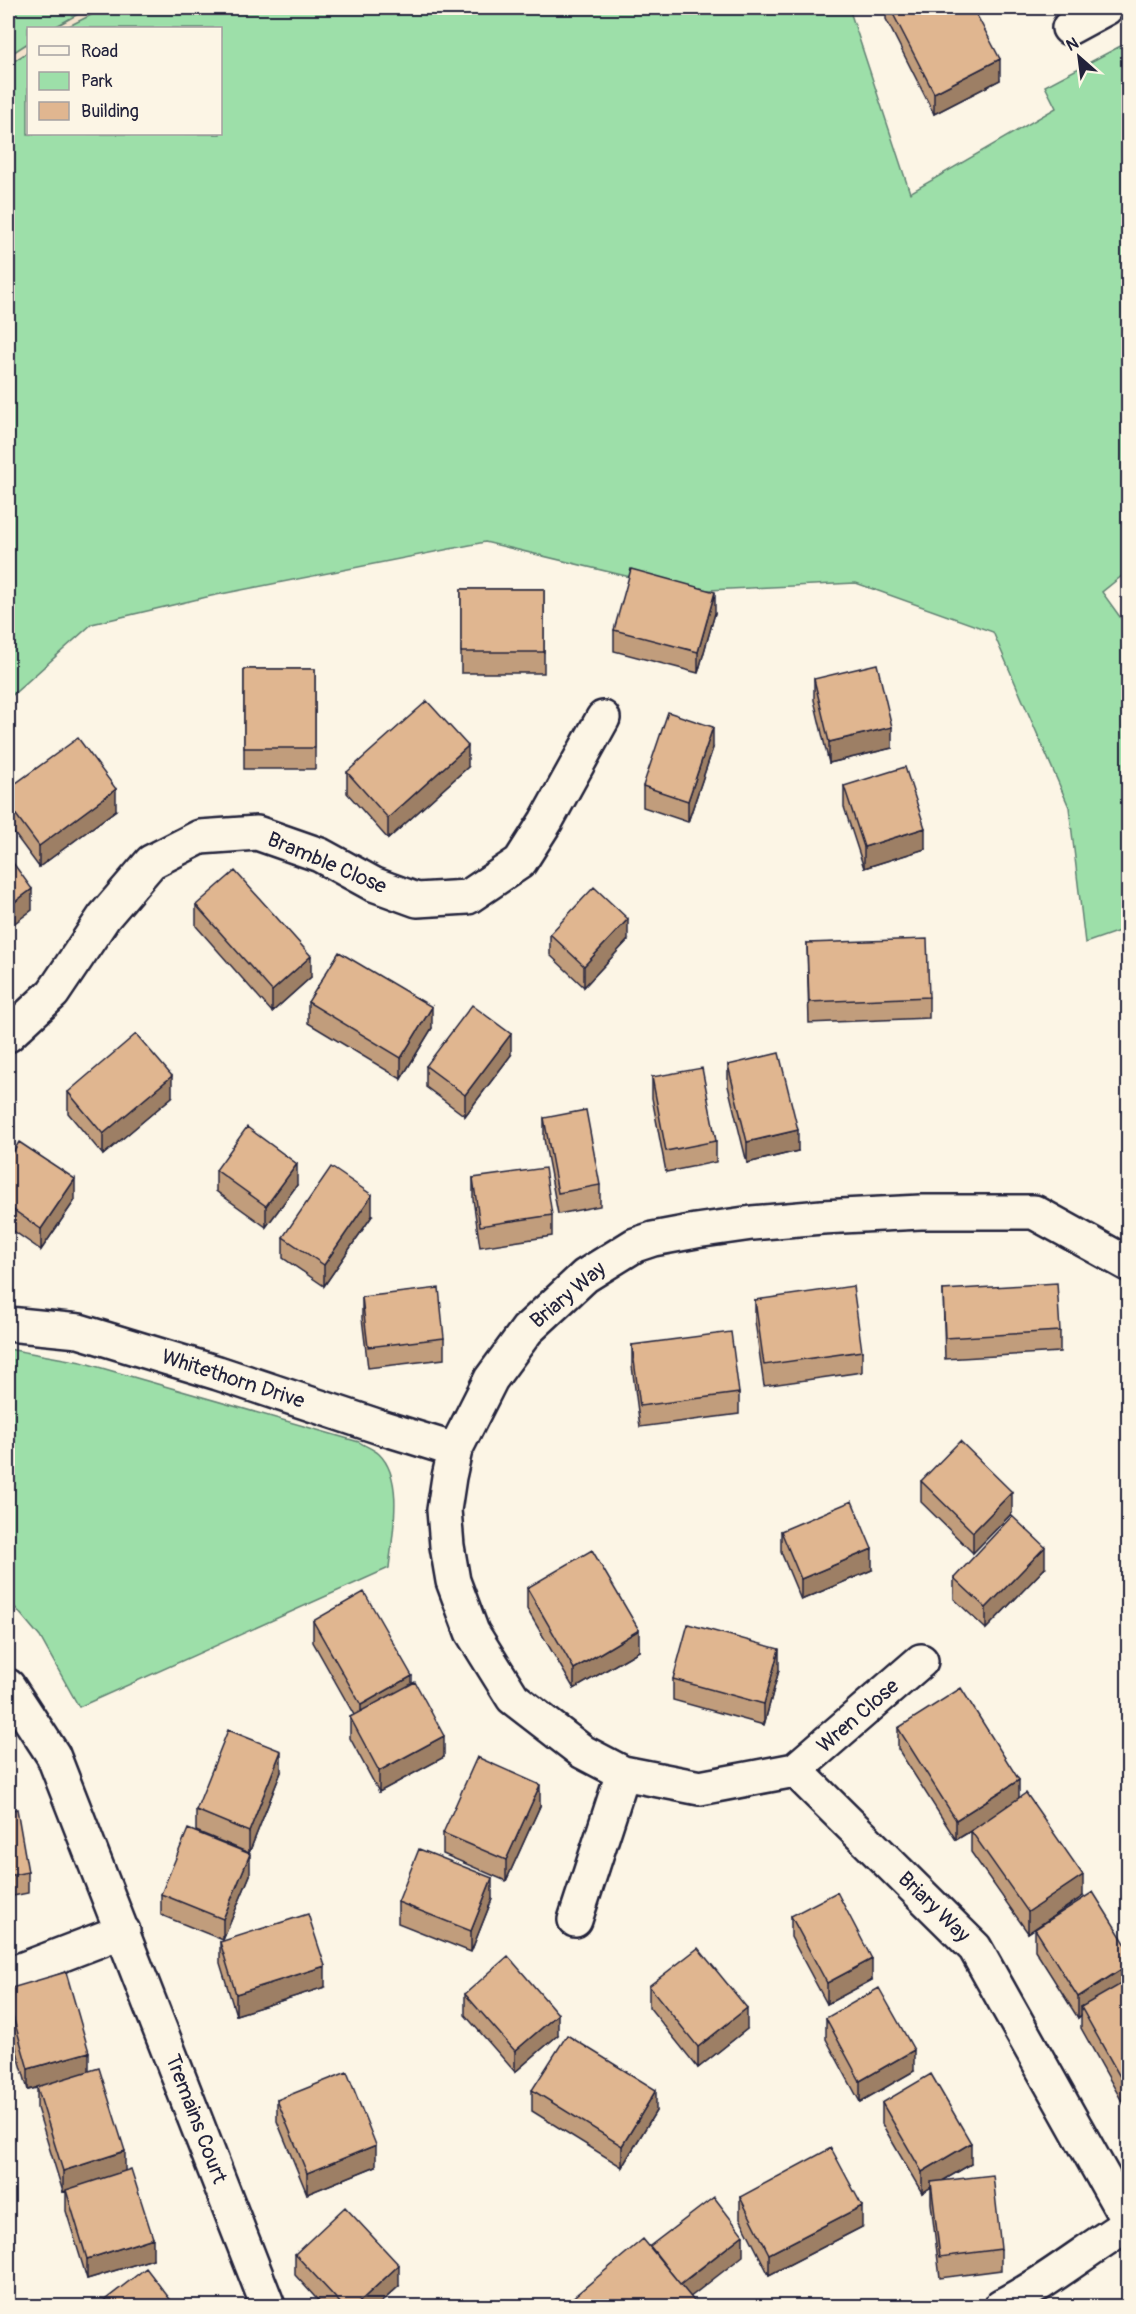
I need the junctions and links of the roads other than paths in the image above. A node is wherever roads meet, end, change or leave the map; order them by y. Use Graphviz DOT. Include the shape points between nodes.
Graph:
graph roads {
  1 [pos="1106,8"];
  2 [pos="1069,28"];
  3 [pos="603,718"];
  4 [pos="8,1035"];
  5 [pos="1128,1264"];
  6 [pos="8,1324"];
  7 [pos="455,1450"];
  8 [pos="921,1661"];
  9 [pos="8,1686"];
  10 [pos="795,1770"];
  11 [pos="623,1773"];
  12 [pos="575,1920"];
  13 [pos="123,1931"];
  14 [pos="8,1976"];
  15 [pos="1128,2222"];
  16 [pos="268,2307"];
  17 [pos="1000,2307"];
  1 -- 2 [label="street"];
  3 -- 4 [label="street, Bramble Close" via="520,862 468,897 417,900 373,884 320,855 257,833 200,837 151,862 104,917 53,993"];
  5 -- 7 [label="street, Briary Way" via="1034,1212 822,1217 752,1223 653,1239 635,1245 585,1276 527,1330 491,1378"];
  6 -- 7 [label="street, Whitethorn Drive" via="79,1330"];
  7 -- 11 [label="street, Briary Way" via="444,1510 447,1546 453,1581 472,1632 513,1698 583,1752"];
  8 -- 10 [label="street, Wren Close"];
  9 -- 13 [label="street, Tremains Court" via="53,1755"];
  10 -- 11 [label="street, Briary Way" via="700,1788"];
  10 -- 15 [label="street, Briary Way" via="975,1948"];
  11 -- 12 [label="street"];
  13 -- 14 [label="street"];
  13 -- 16 [label="street, Tremains Court"];
  15 -- 17 [label="street" via="1034,2289"];
}
